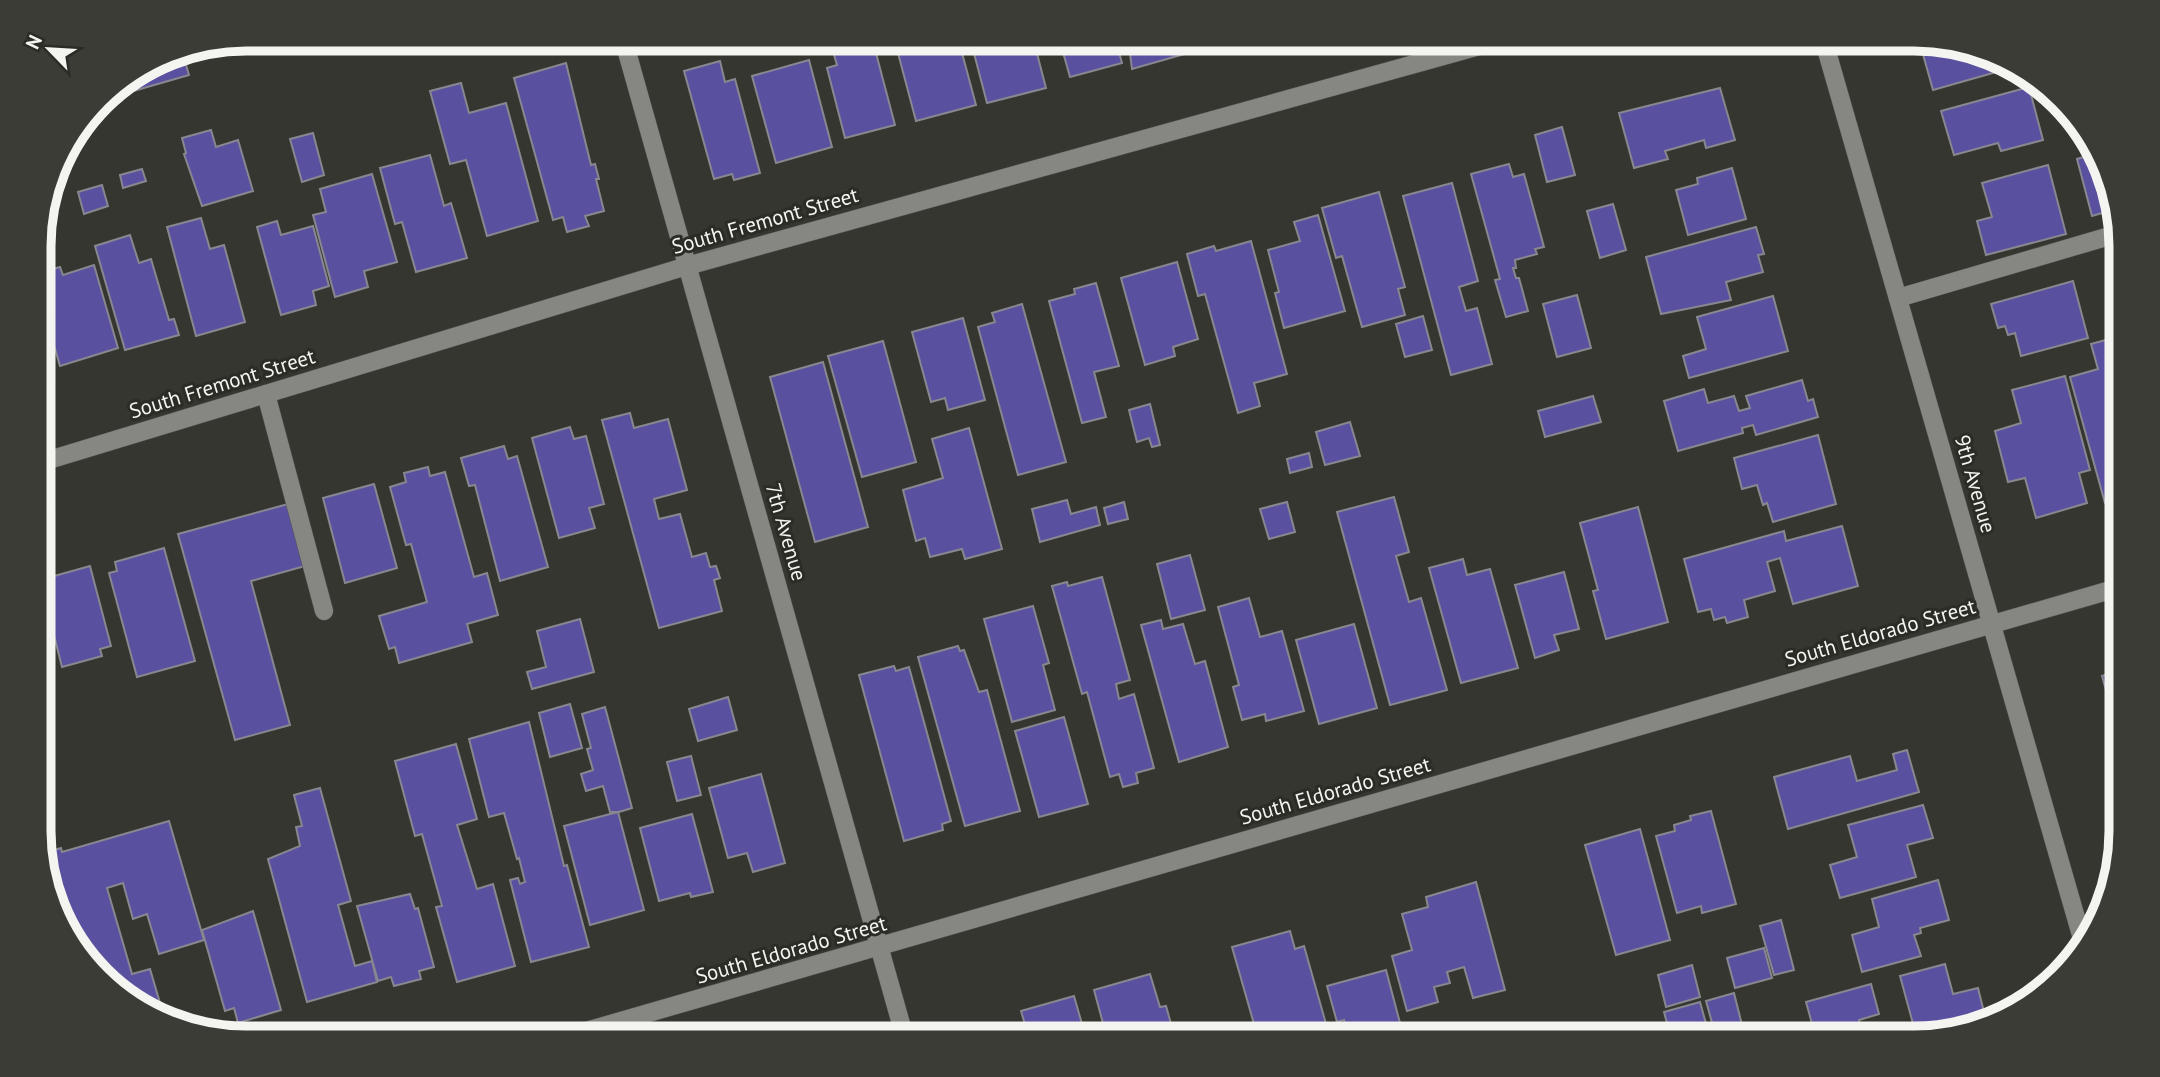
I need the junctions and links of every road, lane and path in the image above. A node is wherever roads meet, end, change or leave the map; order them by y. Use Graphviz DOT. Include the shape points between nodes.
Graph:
graph roads {
  1 [pos="627,51"];
  2 [pos="1461,51"];
  3 [pos="1827,51"];
  4 [pos="2109,236"];
  5 [pos="687,266"];
  6 [pos="1898,298"];
  7 [pos="266,394"];
  8 [pos="51,460"];
  9 [pos="2109,590"];
  10 [pos="324,611"];
  11 [pos="1991,624"];
  12 [pos="2080,932"];
  13 [pos="880,948"];
  14 [pos="604,1026"];
  15 [pos="902,1026"];
  1 -- 5 [label="street, 7th Avenue"];
  2 -- 5 [label="street, South Fremont Street"];
  3 -- 6 [label="street, 9th Avenue"];
  4 -- 6 [label="street"];
  5 -- 7 [label="street, South Fremont Street"];
  5 -- 13 [label="street, 7th Avenue"];
  6 -- 11 [label="street, 9th Avenue"];
  7 -- 8 [label="street, South Fremont Street"];
  7 -- 10 [label="street"];
  9 -- 11 [label="street, South Eldorado Street"];
  11 -- 12 [label="street, 9th Avenue"];
  11 -- 13 [label="street, South Eldorado Street"];
  13 -- 14 [label="street, South Eldorado Street"];
  13 -- 15 [label="street, 7th Avenue"];
}
